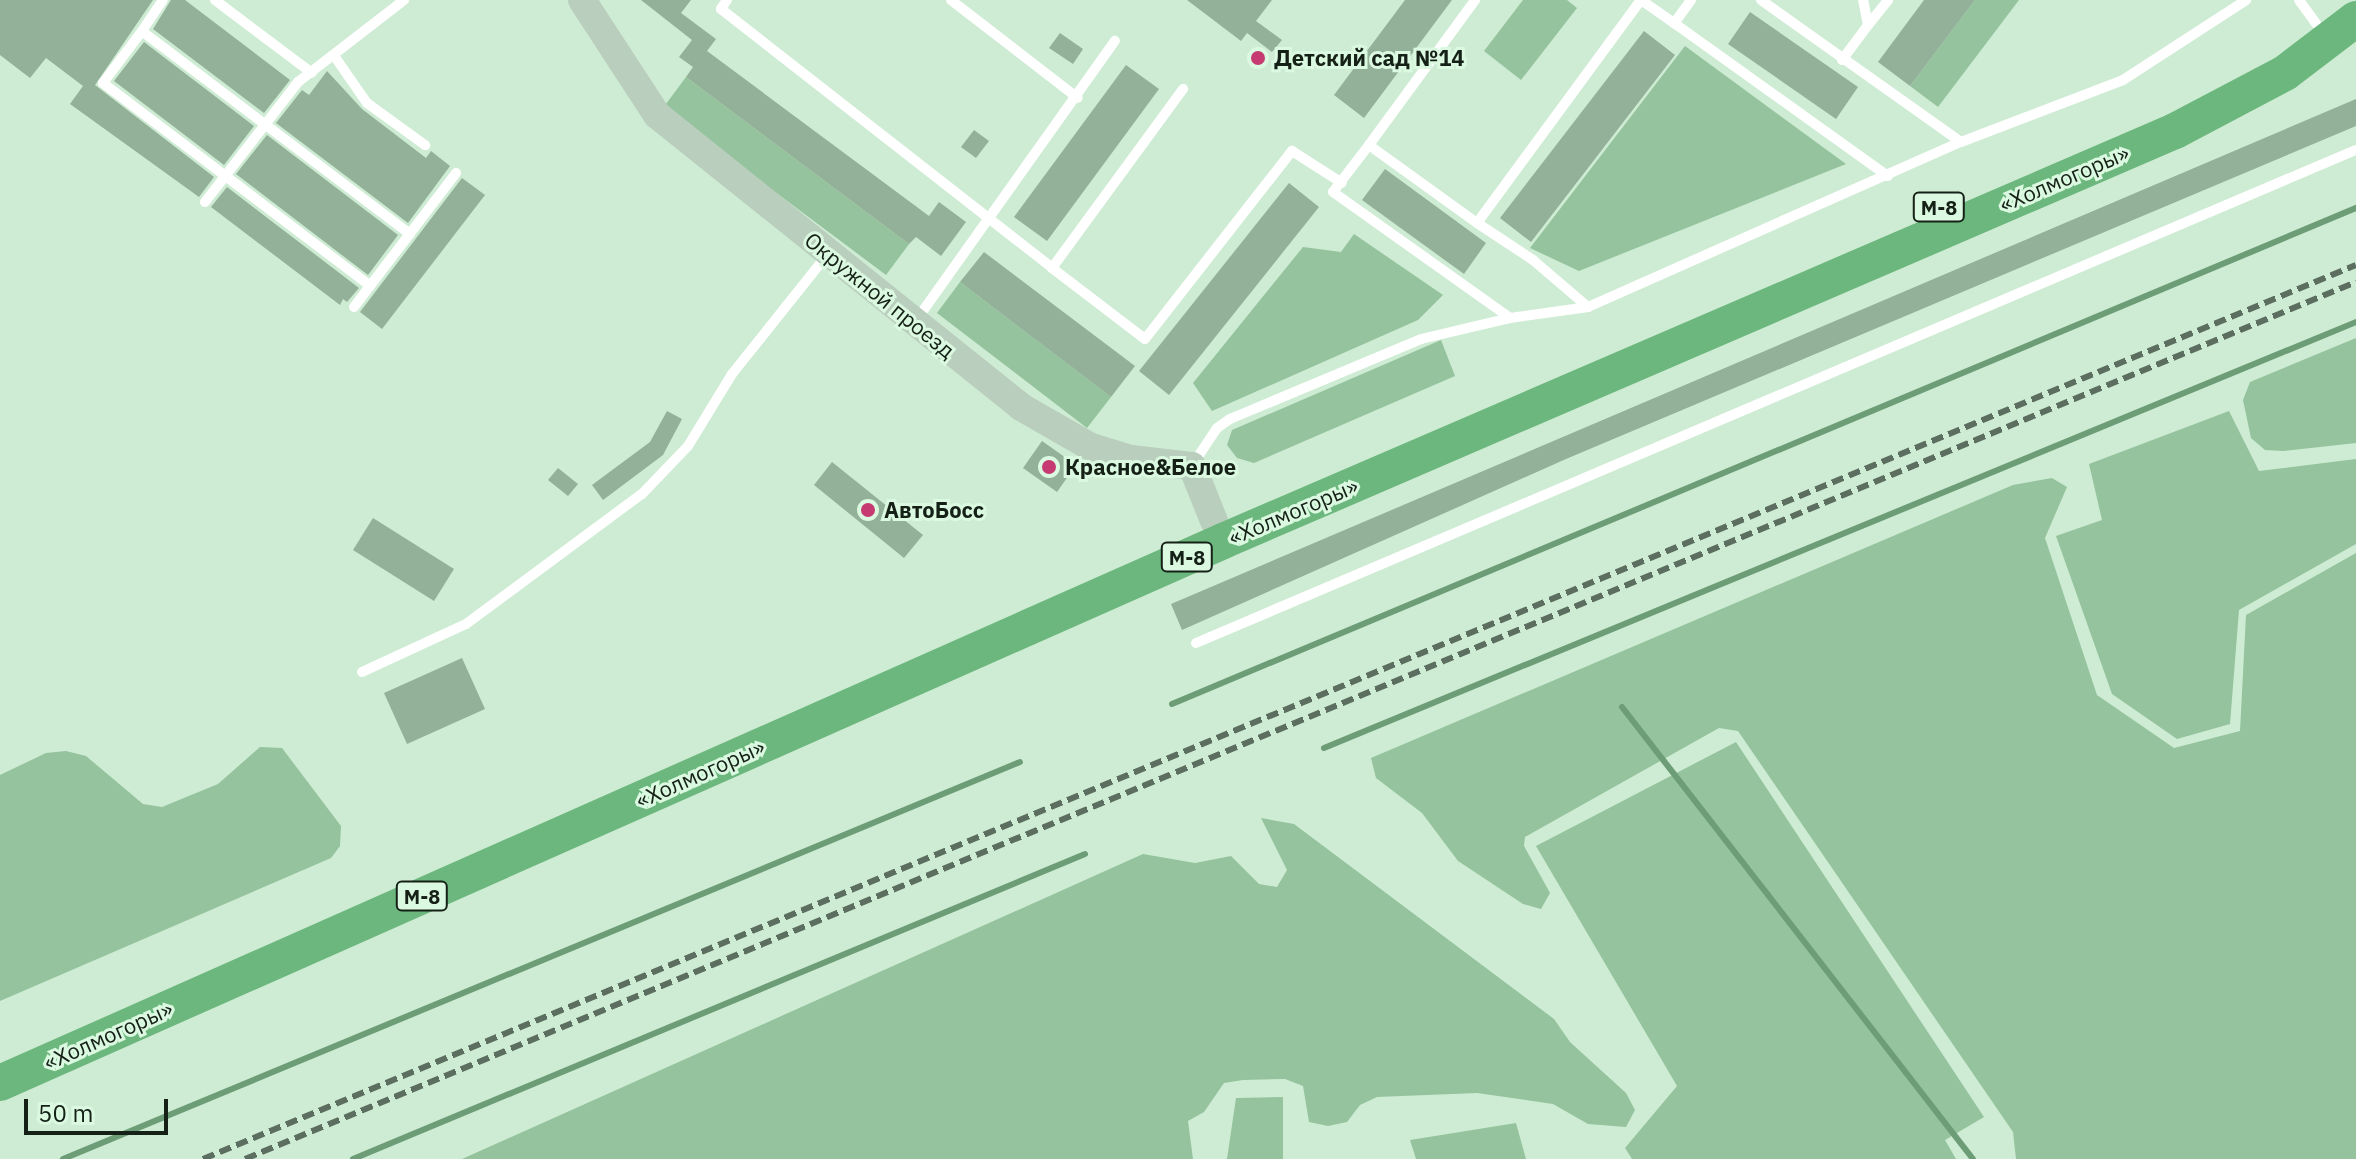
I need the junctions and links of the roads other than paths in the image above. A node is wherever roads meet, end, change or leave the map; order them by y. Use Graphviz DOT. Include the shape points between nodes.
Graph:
graph roads {
  1 [pos="163,0"];
  2 [pos="215,0"];
  3 [pos="404,0"];
  4 [pos="582,0"];
  5 [pos="727,0"];
  6 [pos="951,0"];
  7 [pos="1475,0"];
  8 [pos="1641,0"];
  9 [pos="1691,0"];
  10 [pos="1761,0"];
  11 [pos="1863,0"];
  12 [pos="1888,0"];
  13 [pos="2245,0"];
  14 [pos="2344,0"];
  15 [pos="2307,12"];
  16 [pos="2356,19"];
  17 [pos="1674,23"];
  18 [pos="1868,25"];
  19 [pos="142,31"];
  20 [pos="1115,41"];
  21 [pos="335,57"];
  22 [pos="1842,60"];
  23 [pos="312,73"];
  24 [pos="1183,89"];
  25 [pos="1078,98"];
  26 [pos="265,124"];
  27 [pos="1961,142"];
  28 [pos="425,145"];
  29 [pos="1369,145"];
  30 [pos="2356,150"];
  31 [pos="456,173"];
  32 [pos="225,176"];
  33 [pos="1888,176"];
  34 [pos="1342,183"];
  35 [pos="205,202"];
  36 [pos="988,221"];
  37 [pos="1477,223"];
  38 [pos="410,234"];
  39 [pos="828,253"];
  40 [pos="1052,268"];
  41 [pos="370,286"];
  42 [pos="354,307"];
  43 [pos="1588,307"];
  44 [pos="1510,318"];
  45 [pos="914,323"];
  46 [pos="1192,466"];
  47 [pos="1214,521"];
  48 [pos="1196,643"];
  49 [pos="362,672"];
  50 [pos="0,1058"];
  51 [pos="0,1083"];
  1 -- 19 [label="lane"];
  2 -- 23 [label="lane"];
  3 -- 21 [label="lane"];
  4 -- 39 [label="street, Окружной проезд" via="657,115"];
  5 -- 36 [label="lane" via="721,9"];
  6 -- 25 [label="lane"];
  7 -- 29 [label="lane"];
  8 -- 17 [label="lane"];
  8 -- 37 [label="lane"];
  9 -- 17 [label="lane"];
  10 -- 22 [label="lane"];
  11 -- 18 [label="lane"];
  12 -- 18 [label="lane"];
  13 -- 27 [label="lane" via="2123,80"];
  14 -- 15 [label="highway, «Холмогоры» / М-8"];
  15 -- 47 [label="highway, «Холмогоры» / М-8" via="2240,73 2167,109"];
  16 -- 51 [label="highway, «Холмогоры» / М-8" via="2285,73 2175,131 1223,541"];
  17 -- 33 [label="lane"];
  18 -- 22 [label="lane"];
  19 -- 26 [label="lane"];
  19 -- 32 [label="lane" via="103,83"];
  20 -- 25 [label="lane"];
  21 -- 23 [label="lane"];
  21 -- 28 [label="lane" via="367,103"];
  22 -- 27 [label="lane"];
  23 -- 26 [label="lane"];
  24 -- 40 [label="lane"];
  25 -- 36 [label="lane"];
  26 -- 32 [label="lane"];
  26 -- 38 [label="lane"];
  27 -- 33 [label="lane"];
  29 -- 34 [label="lane"];
  29 -- 37 [label="lane"];
  30 -- 48 [label="lane"];
  31 -- 38 [label="lane"];
  32 -- 35 [label="lane"];
  32 -- 41 [label="lane"];
  33 -- 43 [label="lane"];
  34 -- 40 [label="lane" via="1292,151 1145,339"];
  34 -- 44 [label="lane" via="1333,192"];
  36 -- 40 [label="lane"];
  36 -- 45 [label="lane"];
  37 -- 43 [label="lane" via="1533,260"];
  38 -- 41 [label="lane"];
  39 -- 45 [label="street, Окружной проезд"];
  39 -- 49 [label="lane" via="732,374 688,446 651,486 466,624"];
  41 -- 42 [label="lane"];
  43 -- 44 [label="lane"];
  44 -- 46 [label="lane" via="1421,339 1230,419 1217,428"];
  45 -- 46 [label="street, Окружной проезд" via="1021,407 1089,446 1131,459"];
  46 -- 47 [label="street"];
  47 -- 50 [label="highway, «Холмогоры» / М-8"];
}
